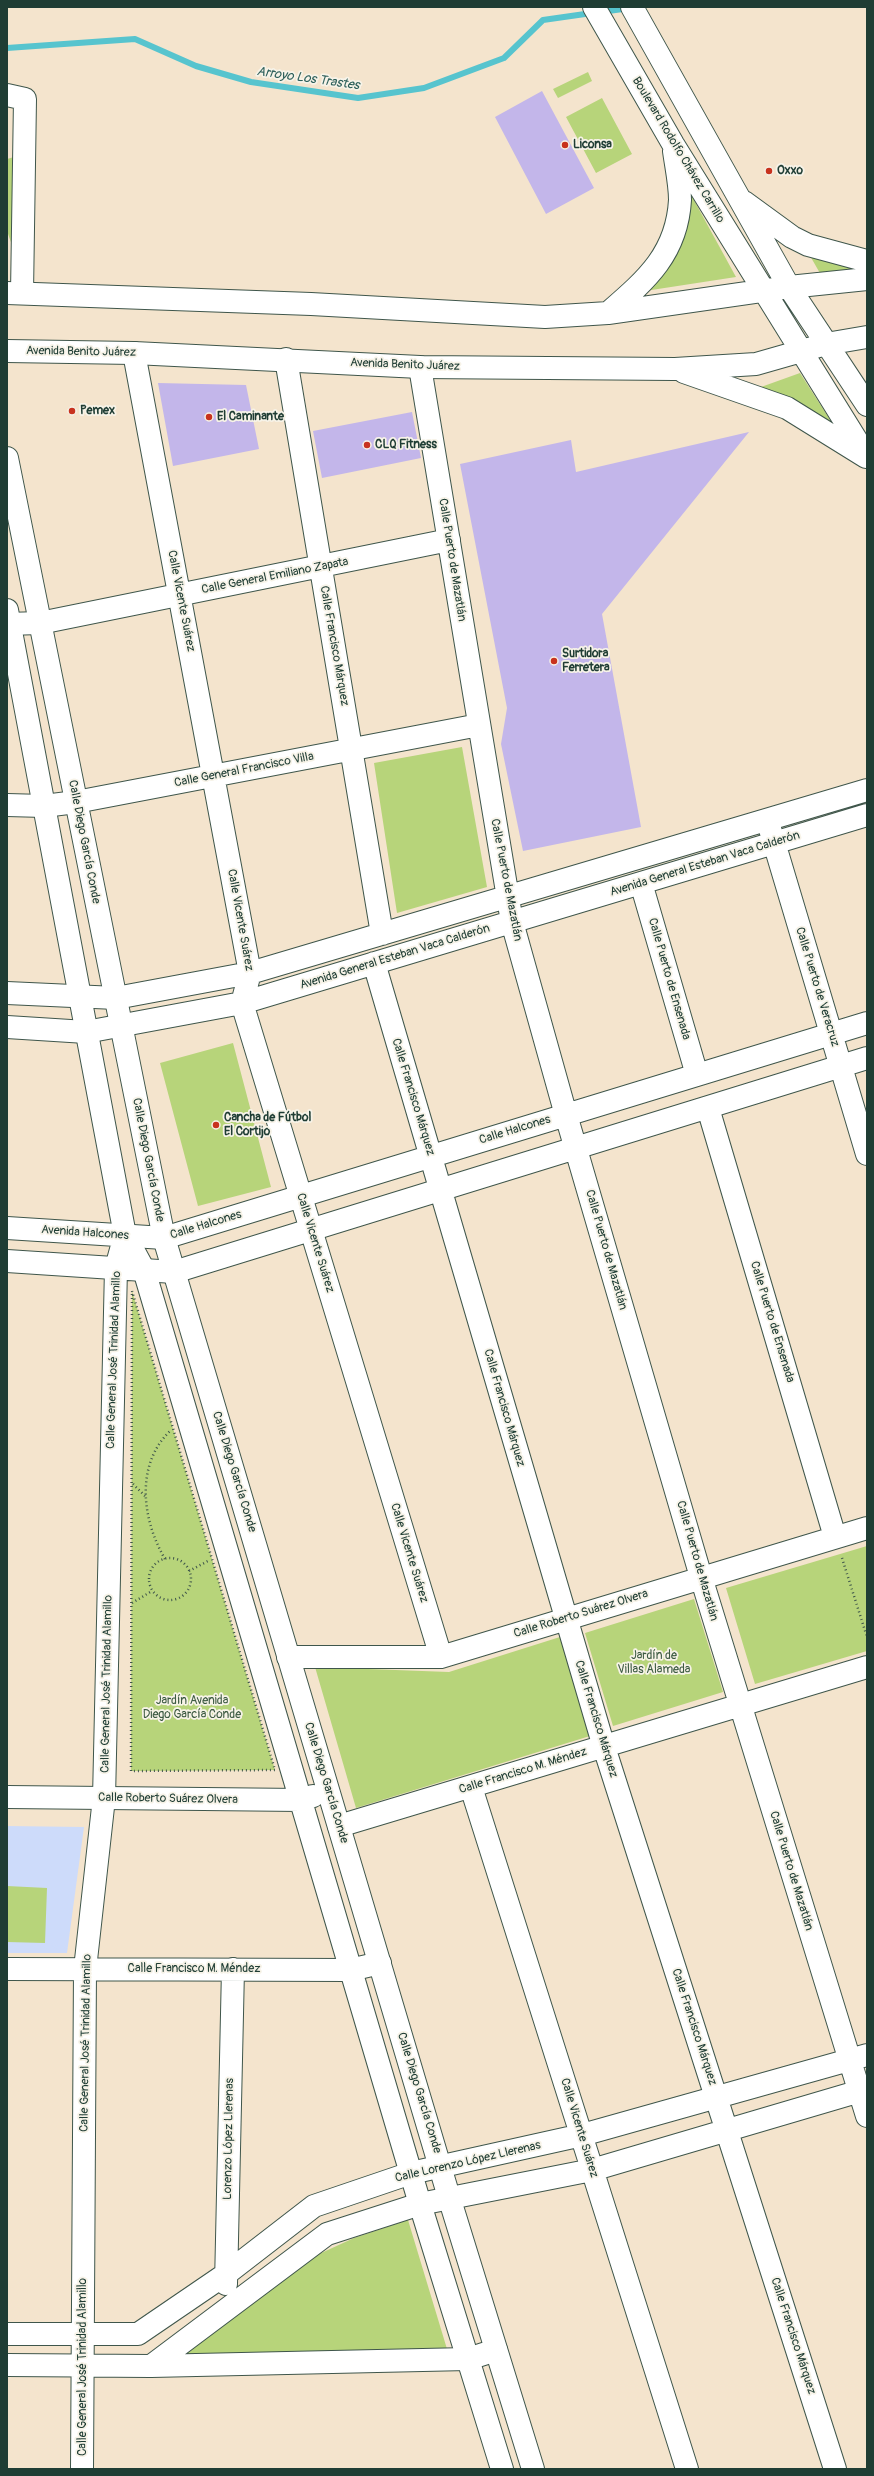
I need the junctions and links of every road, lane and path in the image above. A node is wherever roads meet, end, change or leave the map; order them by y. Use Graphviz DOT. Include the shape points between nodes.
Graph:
graph roads {
  1 [pos="594,7"];
  2 [pos="632,7"];
  3 [pos="7,95"];
  4 [pos="673,144"];
  5 [pos="736,196"];
  6 [pos="867,261"];
  7 [pos="867,280"];
  8 [pos="789,287"];
  9 [pos="12,290"];
  10 [pos="763,291"];
  11 [pos="608,313"];
  12 [pos="867,337"];
  13 [pos="826,344"];
  14 [pos="7,351"];
  15 [pos="801,351"];
  16 [pos="134,353"];
  17 [pos="286,359"];
  18 [pos="420,366"];
  19 [pos="675,370"];
  20 [pos="867,405"];
  21 [pos="867,457"];
  22 [pos="7,458"];
  23 [pos="449,540"];
  24 [pos="320,566"];
  25 [pos="180,595"];
  26 [pos="8,619"];
  27 [pos="40,623"];
  28 [pos="479,725"];
  29 [pos="351,749"];
  30 [pos="214,776"];
  31 [pos="867,790"];
  32 [pos="76,802"];
  33 [pos="7,805"];
  34 [pos="44,806"];
  35 [pos="867,816"];
  36 [pos="767,819"];
  37 [pos="774,843"];
  38 [pos="584,874"];
  39 [pos="641,883"];
  40 [pos="507,896"];
  41 [pos="591,898"];
  42 [pos="512,922"];
  43 [pos="382,934"];
  44 [pos="374,963"];
  45 [pos="250,972"];
  46 [pos="7,993"];
  47 [pos="80,997"];
  48 [pos="116,998"];
  49 [pos="242,1003"];
  50 [pos="867,1023"];
  51 [pos="121,1025"];
  52 [pos="7,1027"];
  53 [pos="86,1032"];
  54 [pos="831,1034"];
  55 [pos="867,1058"];
  56 [pos="841,1066"];
  57 [pos="697,1075"];
  58 [pos="708,1108"];
  59 [pos="566,1114"];
  60 [pos="576,1148"];
  61 [pos="867,1154"];
  62 [pos="431,1156"];
  63 [pos="441,1190"];
  64 [pos="301,1196"];
  65 [pos="7,1228"];
  66 [pos="311,1230"];
  67 [pos="125,1235"];
  68 [pos="164,1238"];
  69 [pos="7,1261"];
  70 [pos="116,1268"];
  71 [pos="144,1270"];
  72 [pos="174,1272"];
  73 [pos="173,1428"];
  74 [pos="132,1482"];
  75 [pos="145,1496"];
  76 [pos="867,1528"];
  77 [pos="835,1537"];
  78 [pos="212,1558"];
  79 [pos="165,1559"];
  80 [pos="189,1571"];
  81 [pos="701,1577"];
  82 [pos="152,1591"];
  83 [pos="132,1603"];
  84 [pos="565,1620"];
  85 [pos="867,1638"];
  86 [pos="288,1657"];
  87 [pos="440,1657"];
  88 [pos="867,1667"];
  89 [pos="740,1706"];
  90 [pos="604,1746"];
  91 [pos="471,1787"];
  92 [pos="328,1791"];
  93 [pos="7,1797"];
  94 [pos="104,1798"];
  95 [pos="300,1800"];
  96 [pos="339,1826"];
  97 [pos="380,1963"];
  98 [pos="7,1968"];
  99 [pos="85,1969"];
  100 [pos="233,1969"];
  101 [pos="350,1970"];
  102 [pos="859,2058"];
  103 [pos="863,2090"];
  104 [pos="717,2097"];
  105 [pos="867,2116"];
  106 [pos="727,2130"];
  107 [pos="582,2135"];
  108 [pos="440,2167"];
  109 [pos="592,2170"];
  110 [pos="411,2173"];
  111 [pos="449,2197"];
  112 [pos="420,2204"];
  113 [pos="226,2274"];
  114 [pos="226,2309"];
  115 [pos="7,2334"];
  116 [pos="83,2335"];
  117 [pos="496,2350"];
  118 [pos="468,2359"];
  119 [pos="7,2365"];
  120 [pos="83,2366"];
  121 [pos="151,2366"];
  122 [pos="82,2469"];
  123 [pos="502,2469"];
  124 [pos="533,2469"];
  125 [pos="687,2469"];
  126 [pos="835,2469"];
  1 -- 4 [label="street, Boulevard Rodolfo Chávez Carrillo"];
  2 -- 5 [label="street"];
  3 -- 9 [label="street" via="25,99"];
  4 -- 10 [label="street, Boulevard Rodolfo Chávez Carrillo"];
  4 -- 11 [label="street" via="680,199 676,228 664,258 643,283"];
  5 -- 6 [label="street" via="808,245"];
  5 -- 8 [label="street"];
  7 -- 8 [label="street"];
  8 -- 10 [label="street"];
  8 -- 13 [label="street"];
  9 -- 11 [label="street" via="545,317"];
  10 -- 11 [label="street"];
  10 -- 15 [label="street, Boulevard Rodolfo Chávez Carrillo"];
  12 -- 13 [label="street, Avenida Benito Juárez"];
  13 -- 15 [label="street, Avenida Benito Juárez"];
  13 -- 20 [label="street"];
  14 -- 16 [label="street, Avenida Benito Juárez"];
  15 -- 19 [label="street, Avenida Benito Juárez" via="756,364"];
  15 -- 21 [label="street, Boulevard Rodolfo Chávez Carrillo"];
  16 -- 17 [label="street, Avenida Benito Juárez"];
  16 -- 25 [label="street, Calle Vicente Suárez"];
  17 -- 18 [label="street, Avenida Benito Juárez"];
  17 -- 24 [label="street, Calle Francisco Márquez"];
  18 -- 19 [label="street, Avenida Benito Juárez"];
  18 -- 23 [label="street, Calle Puerto de Mazatlán"];
  19 -- 21 [label="street" via="787,408"];
  22 -- 27 [label="street, Calle Diego García Conde"];
  23 -- 24 [label="street, Calle General Emiliano Zapata"];
  23 -- 28 [label="street, Calle Puerto de Mazatlán"];
  24 -- 25 [label="street, Calle General Emiliano Zapata"];
  24 -- 29 [label="street, Calle Francisco Márquez"];
  25 -- 27 [label="street, Calle General Emiliano Zapata"];
  25 -- 30 [label="street, Calle Vicente Suárez"];
  26 -- 27 [label="street, Calle General Emiliano Zapata"];
  26 -- 34 [label="street"];
  27 -- 32 [label="street, Calle Diego García Conde"];
  28 -- 29 [label="street, Calle General Francisco Villa"];
  28 -- 40 [label="street, Calle Puerto de Mazatlán"];
  29 -- 30 [label="street, Calle General Francisco Villa"];
  29 -- 43 [label="street, Calle Francisco Márquez"];
  30 -- 32 [label="street, Calle General Francisco Villa"];
  30 -- 45 [label="street, Calle Vicente Suárez"];
  31 -- 36 [label="street, Avenida General Esteban Vaca Calderón"];
  32 -- 34 [label="street, Calle General Francisco Villa"];
  32 -- 48 [label="street, Calle Diego García Conde"];
  33 -- 34 [label="street, Calle General Francisco Villa"];
  34 -- 47 [label="street"];
  35 -- 37 [label="street, Avenida General Esteban Vaca Calderón"];
  36 -- 37 [label="street, Calle Puerto de Veracruz"];
  36 -- 38 [label="street, Avenida General Esteban Vaca Calderón"];
  37 -- 39 [label="street, Avenida General Esteban Vaca Calderón"];
  37 -- 54 [label="street, Calle Puerto de Veracruz"];
  38 -- 40 [label="street, Avenida General Esteban Vaca Calderón"];
  38 -- 41 [label="street"];
  39 -- 41 [label="street, Avenida General Esteban Vaca Calderón"];
  39 -- 57 [label="street, Calle Puerto de Ensenada"];
  40 -- 42 [label="street, Calle Puerto de Mazatlán"];
  40 -- 43 [label="street, Avenida General Esteban Vaca Calderón"];
  41 -- 42 [label="street, Avenida General Esteban Vaca Calderón"];
  42 -- 44 [label="street, Avenida General Esteban Vaca Calderón"];
  42 -- 59 [label="street, Calle Puerto de Mazatlán"];
  43 -- 45 [label="street, Avenida General Esteban Vaca Calderón"];
  44 -- 49 [label="street, Avenida General Esteban Vaca Calderón"];
  44 -- 62 [label="street, Calle Francisco Márquez"];
  45 -- 48 [label="street, Avenida General Esteban Vaca Calderón"];
  45 -- 49 [label="street, Calle Vicente Suárez"];
  46 -- 47 [label="street, Avenida General Esteban Vaca Calderón"];
  47 -- 48 [label="street, Avenida General Esteban Vaca Calderón"];
  47 -- 53 [label="street"];
  48 -- 51 [label="street, Calle Diego García Conde"];
  49 -- 51 [label="street, Avenida General Esteban Vaca Calderón"];
  49 -- 64 [label="street, Calle Vicente Suárez"];
  50 -- 54 [label="street, Calle Halcones"];
  51 -- 53 [label="street, Avenida General Esteban Vaca Calderón"];
  51 -- 68 [label="street, Calle Diego García Conde"];
  52 -- 53 [label="street, Avenida General Esteban Vaca Calderón"];
  53 -- 67 [label="street"];
  54 -- 56 [label="street, Calle Puerto de Veracruz"];
  54 -- 57 [label="street, Calle Halcones"];
  55 -- 56 [label="street"];
  56 -- 58 [label="street"];
  56 -- 61 [label="street, Calle Puerto de Veracruz"];
  57 -- 59 [label="street, Calle Halcones"];
  58 -- 60 [label="street"];
  58 -- 77 [label="street, Calle Puerto de Ensenada"];
  59 -- 60 [label="street, Calle Puerto de Mazatlán"];
  59 -- 62 [label="street, Calle Halcones"];
  60 -- 63 [label="street"];
  60 -- 81 [label="street, Calle Puerto de Mazatlán"];
  62 -- 63 [label="street, Calle Francisco Márquez"];
  62 -- 64 [label="street, Calle Halcones"];
  63 -- 66 [label="street"];
  63 -- 84 [label="street, Calle Francisco Márquez"];
  64 -- 66 [label="street, Calle Vicente Suárez"];
  64 -- 68 [label="street, Calle Halcones"];
  65 -- 67 [label="street, Avenida Halcones"];
  66 -- 72 [label="street"];
  66 -- 87 [label="street, Calle Vicente Suárez"];
  67 -- 68 [label="street, Avenida Halcones"];
  67 -- 70 [label="street, Calle General José Trinidad Alamillo"];
  67 -- 71 [label="street"];
  68 -- 72 [label="street, Calle Diego García Conde"];
  69 -- 70 [label="street"];
  70 -- 71 [label="street"];
  70 -- 94 [label="street, Calle General José Trinidad Alamillo"];
  71 -- 72 [label="street"];
  71 -- 95 [label="street"];
  72 -- 86 [label="street, Calle Diego García Conde"];
  73 -- 74 [label="path" via="132,1291"];
  73 -- 75 [label="path" via="160,1443 151,1460"];
  73 -- 78 [label="path"];
  74 -- 75 [label="path"];
  74 -- 83 [label="path"];
  75 -- 79 [label="path" via="150,1525"];
  76 -- 77 [label="street, Calle Roberto Suárez Olvera"];
  77 -- 81 [label="street, Calle Roberto Suárez Olvera"];
  77 -- 85 [label="path"];
  78 -- 80 [label="path"];
  78 -- 83 [label="path" via="275,1770 131,1771"];
  79 -- 80 [label="path" via="180,1560"];
  79 -- 82 [label="path" via="151,1569 149,1582"];
  80 -- 82 [label="path" via="190,1586 182,1597 168,1601 160,1599"];
  81 -- 84 [label="street, Calle Roberto Suárez Olvera"];
  81 -- 89 [label="street, Calle Puerto de Mazatlán"];
  82 -- 83 [label="path"];
  84 -- 87 [label="street, Calle Roberto Suárez Olvera"];
  84 -- 90 [label="street, Calle Francisco Márquez"];
  86 -- 87 [label="street, Calle Roberto Suárez Olvera"];
  86 -- 92 [label="street, Calle Diego García Conde"];
  88 -- 89 [label="street, Calle Francisco M. Méndez"];
  89 -- 90 [label="street, Calle Francisco M. Méndez"];
  89 -- 102 [label="street, Calle Puerto de Mazatlán"];
  90 -- 91 [label="street, Calle Francisco M. Méndez"];
  90 -- 104 [label="street, Calle Francisco Márquez"];
  91 -- 96 [label="street, Calle Francisco M. Méndez"];
  91 -- 107 [label="street, Calle Vicente Suárez"];
  92 -- 95 [label="street, Calle Roberto Suárez Olvera"];
  92 -- 96 [label="street, Calle Diego García Conde"];
  93 -- 94 [label="street, Calle Roberto Suárez Olvera"];
  94 -- 95 [label="street, Calle Roberto Suárez Olvera"];
  94 -- 99 [label="street, Calle General José Trinidad Alamillo"];
  95 -- 101 [label="street"];
  96 -- 97 [label="street, Calle Diego García Conde"];
  97 -- 101 [label="street, Calle Francisco M. Méndez"];
  97 -- 108 [label="street, Calle Diego García Conde"];
  98 -- 99 [label="street, Calle Francisco M. Méndez"];
  99 -- 100 [label="street, Calle Francisco M. Méndez"];
  99 -- 116 [label="street, Calle General José Trinidad Alamillo"];
  100 -- 101 [label="street, Calle Francisco M. Méndez"];
  100 -- 113 [label="street, Lorenzo López Llerenas"];
  101 -- 110 [label="street"];
  102 -- 103 [label="street, Calle Puerto de Mazatlán"];
  102 -- 104 [label="street, Calle Lorenzo López Llerenas"];
  103 -- 105 [label="street, Calle Puerto de Mazatlán"];
  103 -- 106 [label="street"];
  104 -- 106 [label="street, Calle Francisco Márquez"];
  104 -- 107 [label="street, Calle Lorenzo López Llerenas"];
  106 -- 109 [label="street"];
  106 -- 126 [label="street, Calle Francisco Márquez"];
  107 -- 108 [label="street, Calle Lorenzo López Llerenas"];
  107 -- 109 [label="street, Calle Vicente Suárez"];
  108 -- 110 [label="street, Calle Lorenzo López Llerenas"];
  108 -- 111 [label="street, Calle Diego García Conde"];
  109 -- 111 [label="street"];
  109 -- 125 [label="street, Calle Vicente Suárez"];
  110 -- 112 [label="street"];
  110 -- 113 [label="street, Calle Lorenzo López Llerenas" via="314,2206"];
  111 -- 112 [label="street"];
  111 -- 117 [label="street, Calle Diego García Conde"];
  112 -- 114 [label="street" via="326,2234"];
  112 -- 118 [label="street"];
  113 -- 114 [label="street, Lorenzo López Llerenas"];
  113 -- 116 [label="street, Calle Lorenzo López Llerenas" via="138,2334"];
  114 -- 121 [label="street"];
  115 -- 116 [label="street, Calle Lorenzo López Llerenas"];
  116 -- 120 [label="street, Calle General José Trinidad Alamillo"];
  117 -- 118 [label="street"];
  117 -- 124 [label="street, Calle Diego García Conde"];
  118 -- 121 [label="street"];
  118 -- 123 [label="street"];
  119 -- 120 [label="street"];
  120 -- 121 [label="street"];
  120 -- 122 [label="street, Calle General José Trinidad Alamillo"];
}
